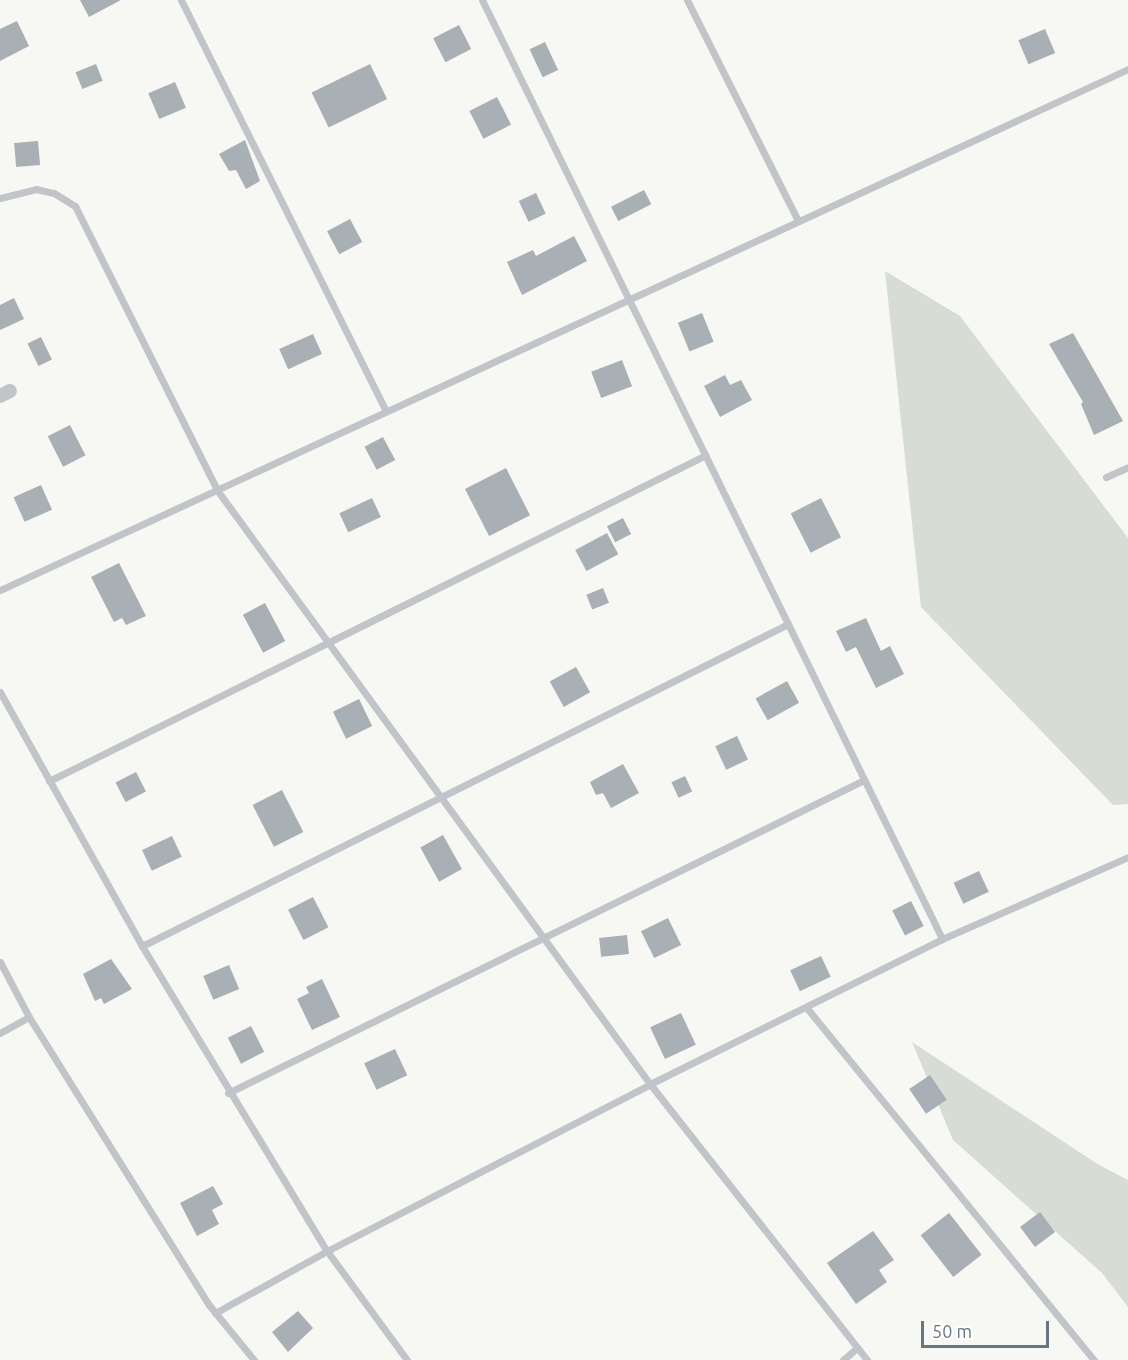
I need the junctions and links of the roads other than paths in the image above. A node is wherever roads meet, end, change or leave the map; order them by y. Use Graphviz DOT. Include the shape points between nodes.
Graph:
graph roads {
  1 [pos="182,0"];
  2 [pos="482,0"];
  3 [pos="687,0"];
  4 [pos="1128,69"];
  5 [pos="0,198"];
  6 [pos="798,221"];
  7 [pos="631,298"];
  8 [pos="386,411"];
  9 [pos="706,455"];
  10 [pos="1128,467"];
  11 [pos="1106,477"];
  12 [pos="217,489"];
  13 [pos="0,590"];
  14 [pos="788,624"];
  15 [pos="327,643"];
  16 [pos="0,692"];
  17 [pos="864,780"];
  18 [pos="49,781"];
  19 [pos="438,798"];
  20 [pos="1128,857"];
  21 [pos="942,939"];
  22 [pos="543,940"];
  23 [pos="142,946"];
  24 [pos="0,962"];
  25 [pos="806,1007"];
  26 [pos="29,1017"];
  27 [pos="0,1033"];
  28 [pos="650,1084"];
  29 [pos="228,1093"];
  30 [pos="327,1251"];
  31 [pos="215,1313"];
  32 [pos="857,1348"];
  33 [pos="254,1360"];
  34 [pos="407,1360"];
  35 [pos="843,1360"];
  36 [pos="867,1360"];
  37 [pos="1094,1360"];
  1 -- 8 [label="lane"];
  2 -- 7 [label="lane"];
  3 -- 6 [label="lane"];
  4 -- 6 [label="lane"];
  5 -- 12 [label="lane" via="36,189 54,193 75,206"];
  6 -- 7 [label="lane"];
  7 -- 8 [label="lane"];
  7 -- 9 [label="lane"];
  8 -- 12 [label="lane"];
  9 -- 14 [label="lane"];
  9 -- 15 [label="lane"];
  10 -- 11 [label="lane"];
  12 -- 13 [label="lane"];
  12 -- 15 [label="lane"];
  14 -- 17 [label="lane"];
  14 -- 19 [label="lane"];
  15 -- 18 [label="lane"];
  15 -- 19 [label="lane"];
  16 -- 18 [label="lane"];
  17 -- 21 [label="lane"];
  17 -- 22 [label="lane"];
  18 -- 23 [label="lane"];
  19 -- 22 [label="lane"];
  19 -- 23 [label="lane"];
  20 -- 21 [label="lane"];
  21 -- 25 [label="lane"];
  22 -- 28 [label="lane"];
  22 -- 29 [label="lane"];
  23 -- 29 [label="lane"];
  24 -- 26 [label="lane"];
  25 -- 28 [label="lane"];
  25 -- 37 [label="lane"];
  26 -- 27 [label="lane"];
  26 -- 31 [label="lane"];
  28 -- 30 [label="lane"];
  28 -- 32 [label="lane"];
  29 -- 30 [label="lane"];
  30 -- 31 [label="lane"];
  30 -- 34 [label="lane"];
  31 -- 33 [label="lane"];
  32 -- 35 [label="lane"];
  32 -- 36 [label="lane"];
}
